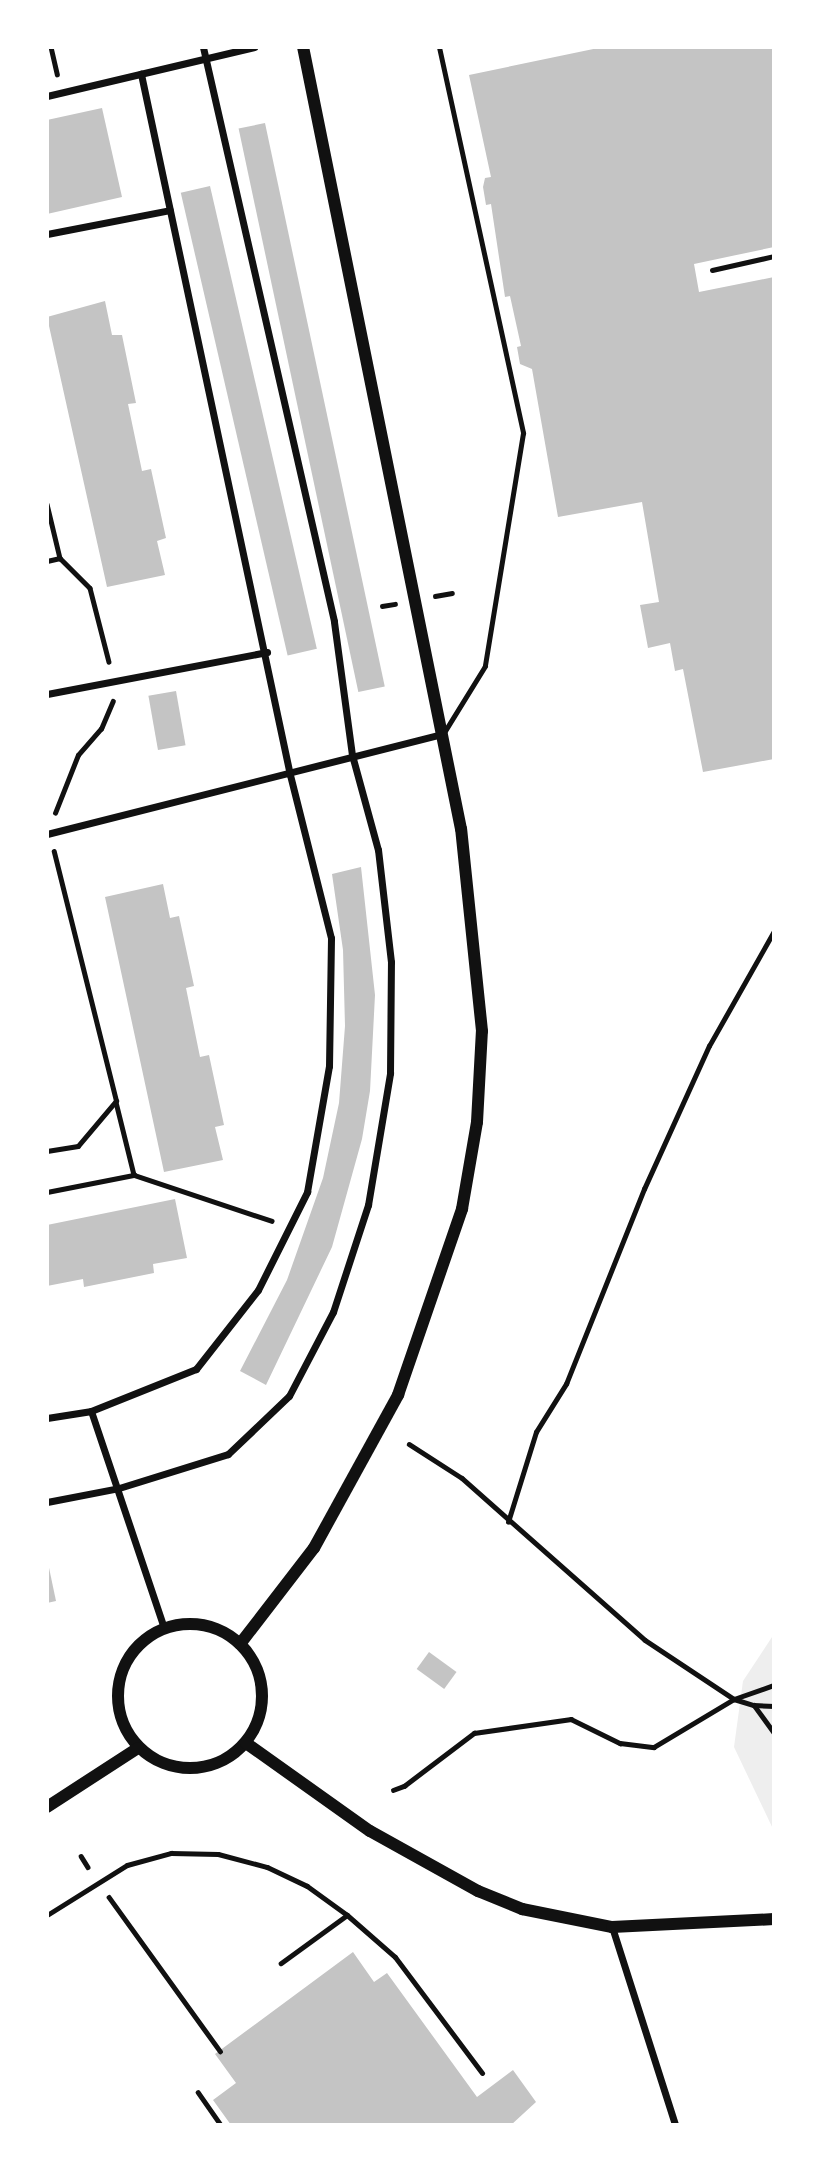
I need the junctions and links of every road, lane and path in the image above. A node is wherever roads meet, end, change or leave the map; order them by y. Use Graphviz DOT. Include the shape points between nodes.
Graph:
graph roads {
  1 [pos="51,47"];
  2 [pos="203,47"];
  3 [pos="254,47"];
  4 [pos="303,47"];
  5 [pos="439,47"];
  6 [pos="205,59"];
  7 [pos="141,74"];
  8 [pos="62,92"];
  9 [pos="47,96"];
  10 [pos="170,210"];
  11 [pos="47,234"];
  12 [pos="774,256"];
  13 [pos="712,270"];
  14 [pos="47,504"];
  15 [pos="60,558"];
  16 [pos="47,561"];
  17 [pos="267,652"];
  18 [pos="113,680"];
  19 [pos="47,694"];
  20 [pos="443,734"];
  21 [pos="352,755"];
  22 [pos="290,775"];
  23 [pos="48,834"];
  24 [pos="774,931"];
  25 [pos="116,1101"];
  26 [pos="47,1151"];
  27 [pos="134,1175"];
  28 [pos="47,1192"];
  29 [pos="293,1228"];
  30 [pos="91,1411"];
  31 [pos="47,1418"];
  32 [pos="409,1444"];
  33 [pos="119,1488"];
  34 [pos="47,1502"];
  35 [pos="508,1522"];
  36 [pos="164,1628"];
  37 [pos="240,1644"];
  38 [pos="774,1685"];
  39 [pos="734,1699"];
  40 [pos="754,1705"];
  41 [pos="774,1706"];
  42 [pos="774,1733"];
  43 [pos="246,1742"];
  44 [pos="138,1748"];
  45 [pos="393,1790"];
  46 [pos="47,1807"];
  47 [pos="81,1856"];
  48 [pos="98,1882"];
  49 [pos="47,1915"];
  50 [pos="347,1915"];
  51 [pos="774,1919"];
  52 [pos="612,1927"];
  53 [pos="281,1962"];
  54 [pos="220,2051"];
  55 [pos="482,2073"];
  56 [pos="198,2092"];
  57 [pos="220,2125"];
  58 [pos="675,2125"];
  1 -- 8 [label="path"];
  2 -- 6 [label="street"];
  3 -- 6 [label="street"];
  4 -- 20 [label="street"];
  5 -- 20 [label="lane" via="523,433 485,666"];
  6 -- 7 [label="street"];
  6 -- 21 [label="street" via="334,621"];
  7 -- 8 [label="street"];
  7 -- 10 [label="street"];
  8 -- 9 [label="street"];
  10 -- 11 [label="street"];
  10 -- 17 [label="street"];
  12 -- 13 [label="lane"];
  14 -- 15 [label="path"];
  15 -- 16 [label="path"];
  15 -- 18 [label="path" via="90,588"];
  17 -- 18 [label="street"];
  17 -- 22 [label="street"];
  18 -- 19 [label="street"];
  18 -- 23 [label="path" via="115,697 101,729 78,755"];
  20 -- 21 [label="street"];
  20 -- 37 [label="street" via="464,843 482,1031 477,1122 462,1209 398,1395 314,1548"];
  21 -- 22 [label="street"];
  21 -- 33 [label="street" via="378,850 391,962 390,1073 368,1205 333,1312 289,1396 228,1454"];
  22 -- 23 [label="street"];
  22 -- 29 [label="street" via="331,938 330,1066 307,1192"];
  23 -- 25 [label="path"];
  24 -- 35 [label="path" via="709,1046 644,1189 566,1384 536,1432"];
  25 -- 26 [label="path" via="78,1146"];
  25 -- 27 [label="path"];
  27 -- 28 [label="path"];
  27 -- 29 [label="path"];
  29 -- 30 [label="street" via="258,1290 196,1369"];
  30 -- 31 [label="street"];
  30 -- 33 [label="street"];
  32 -- 35 [label="path" via="462,1478"];
  33 -- 34 [label="street"];
  33 -- 36 [label="street"];
  35 -- 39 [label="path" via="645,1640"];
  36 -- 37 [label="street" via="205,1625"];
  36 -- 44 [label="street" via="136,1648 119,1679 120,1714"];
  37 -- 43 [label="street" via="256,1666 262,1692 259,1719"];
  38 -- 39 [label="path"];
  39 -- 40 [label="path"];
  39 -- 45 [label="path" via="654,1748 620,1743 570,1719 474,1733"];
  40 -- 41 [label="path"];
  40 -- 42 [label="path"];
  43 -- 44 [label="street" via="227,1759 198,1769 156,1760"];
  43 -- 52 [label="street" via="370,1830 478,1891 522,1909"];
  44 -- 46 [label="street"];
  47 -- 48 [label="path"];
  48 -- 49 [label="lane"];
  48 -- 50 [label="lane" via="127,1865 171,1853 218,1854 267,1867 307,1886"];
  48 -- 54 [label="path"];
  50 -- 53 [label="lane"];
  50 -- 55 [label="lane" via="396,1957"];
  51 -- 52 [label="street"];
  52 -- 58 [label="street"];
  56 -- 57 [label="path"];
}
